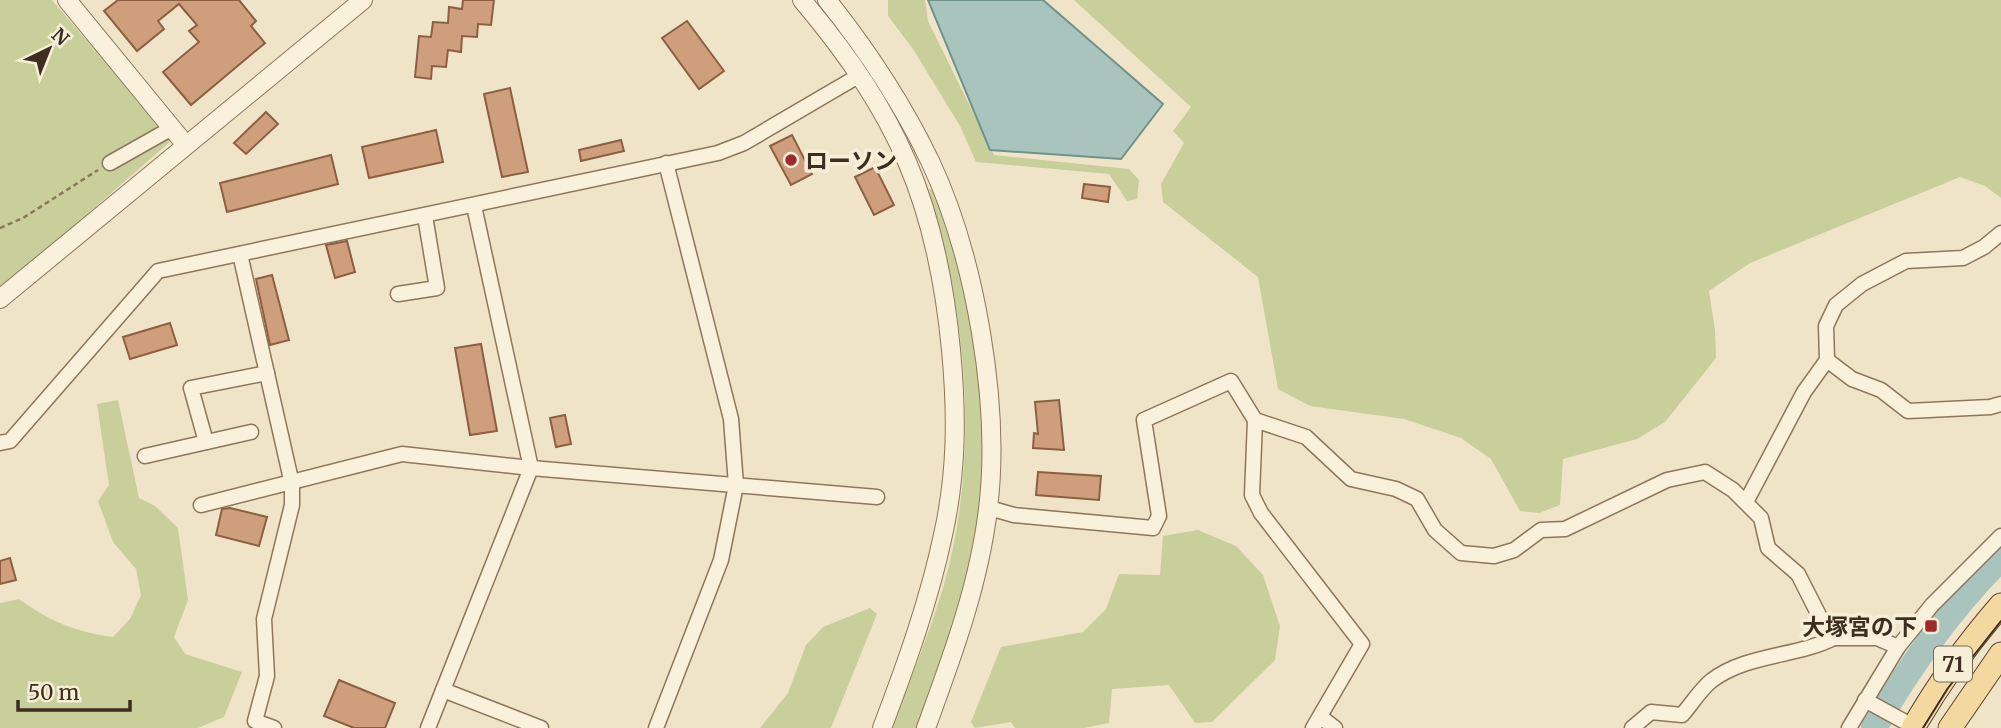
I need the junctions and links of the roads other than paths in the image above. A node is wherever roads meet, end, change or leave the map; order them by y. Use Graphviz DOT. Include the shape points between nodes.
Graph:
graph roads {
  1 [pos="67,0"];
  2 [pos="363,0"];
  3 [pos="802,0"];
  4 [pos="827,0"];
  5 [pos="860,75"];
  6 [pos="172,128"];
  7 [pos="185,144"];
  8 [pos="110,163"];
  9 [pos="666,163"];
  10 [pos="474,206"];
  11 [pos="425,216"];
  12 [pos="2001,233"];
  13 [pos="240,254"];
  14 [pos="398,294"];
  15 [pos="0,299"];
  16 [pos="1827,360"];
  17 [pos="267,373"];
  18 [pos="2001,404"];
  19 [pos="1255,420"];
  20 [pos="251,432"];
  21 [pos="206,442"];
  22 [pos="0,443"];
  23 [pos="145,456"];
  24 [pos="531,468"];
  25 [pos="292,484"];
  26 [pos="736,485"];
  27 [pos="877,497"];
  28 [pos="1746,502"];
  29 [pos="201,505"];
  30 [pos="989,508"];
  31 [pos="2001,536"];
  32 [pos="2001,606"];
  33 [pos="1834,638"];
  34 [pos="1898,647"];
  35 [pos="2001,654"];
  36 [pos="443,690"];
  37 [pos="1867,701"];
  38 [pos="1318,723"];
  39 [pos="1910,725"];
  40 [pos="274,728"];
  41 [pos="428,728"];
  42 [pos="541,728"];
  43 [pos="656,728"];
  44 [pos="882,728"];
  45 [pos="926,728"];
  46 [pos="1335,728"];
  47 [pos="1632,728"];
  48 [pos="1849,728"];
  49 [pos="1950,728"];
  1 -- 6 [label="street"];
  2 -- 7 [label="street"];
  3 -- 5 [label="street"];
  4 -- 30 [label="street" via="899,102 949,210 986,362 992,422"];
  5 -- 9 [label="street" via="744,143"];
  5 -- 44 [label="street" via="908,161 928,214 945,293 957,426 935,568"];
  6 -- 7 [label="street"];
  6 -- 8 [label="street"];
  7 -- 15 [label="street"];
  9 -- 10 [label="street"];
  9 -- 26 [label="street" via="731,419"];
  10 -- 11 [label="street"];
  10 -- 24 [label="street"];
  11 -- 13 [label="street"];
  11 -- 14 [label="street" via="437,288"];
  12 -- 16 [label="street" via="1963,258 1906,261 1862,284 1836,305 1826,326"];
  13 -- 17 [label="street"];
  13 -- 22 [label="street" via="158,271 10,441"];
  16 -- 18 [label="street" via="1908,411"];
  16 -- 28 [label="street" via="1804,392"];
  17 -- 21 [label="street" via="191,388"];
  17 -- 25 [label="street"];
  19 -- 28 [label="street" via="1306,437 1351,479 1417,499 1435,530 1461,553 1494,556 1514,550 1541,530 1565,529 1667,480 1705,472"];
  19 -- 30 [label="street" via="1231,381 1144,420 1159,516 1153,528 1014,515"];
  19 -- 38 [label="street" via="1252,495 1362,644"];
  20 -- 21 [label="street"];
  21 -- 23 [label="street"];
  24 -- 25 [label="street" via="402,454"];
  24 -- 26 [label="street"];
  24 -- 36 [label="street"];
  25 -- 29 [label="street"];
  25 -- 40 [label="street" via="292,505 264,619 267,676 255,721"];
  26 -- 27 [label="street"];
  26 -- 43 [label="street" via="721,560"];
  28 -- 33 [label="street" via="1761,518 1768,548 1798,574"];
  30 -- 45 [label="street" via="967,610"];
  31 -- 34 [label="street" via="1931,606"];
  32 -- 39 [label="main road, 71" via="1969,642"];
  33 -- 34 [label="street" via="1877,638"];
  33 -- 47 [label="street" via="1814,648 1726,671 1709,683 1682,715 1651,712"];
  34 -- 37 [label="street"];
  35 -- 49 [label="main road, 71"];
  36 -- 41 [label="street"];
  36 -- 42 [label="street"];
  37 -- 39 [label="street"];
  37 -- 48 [label="street"];
  38 -- 46 [label="street"];
}
